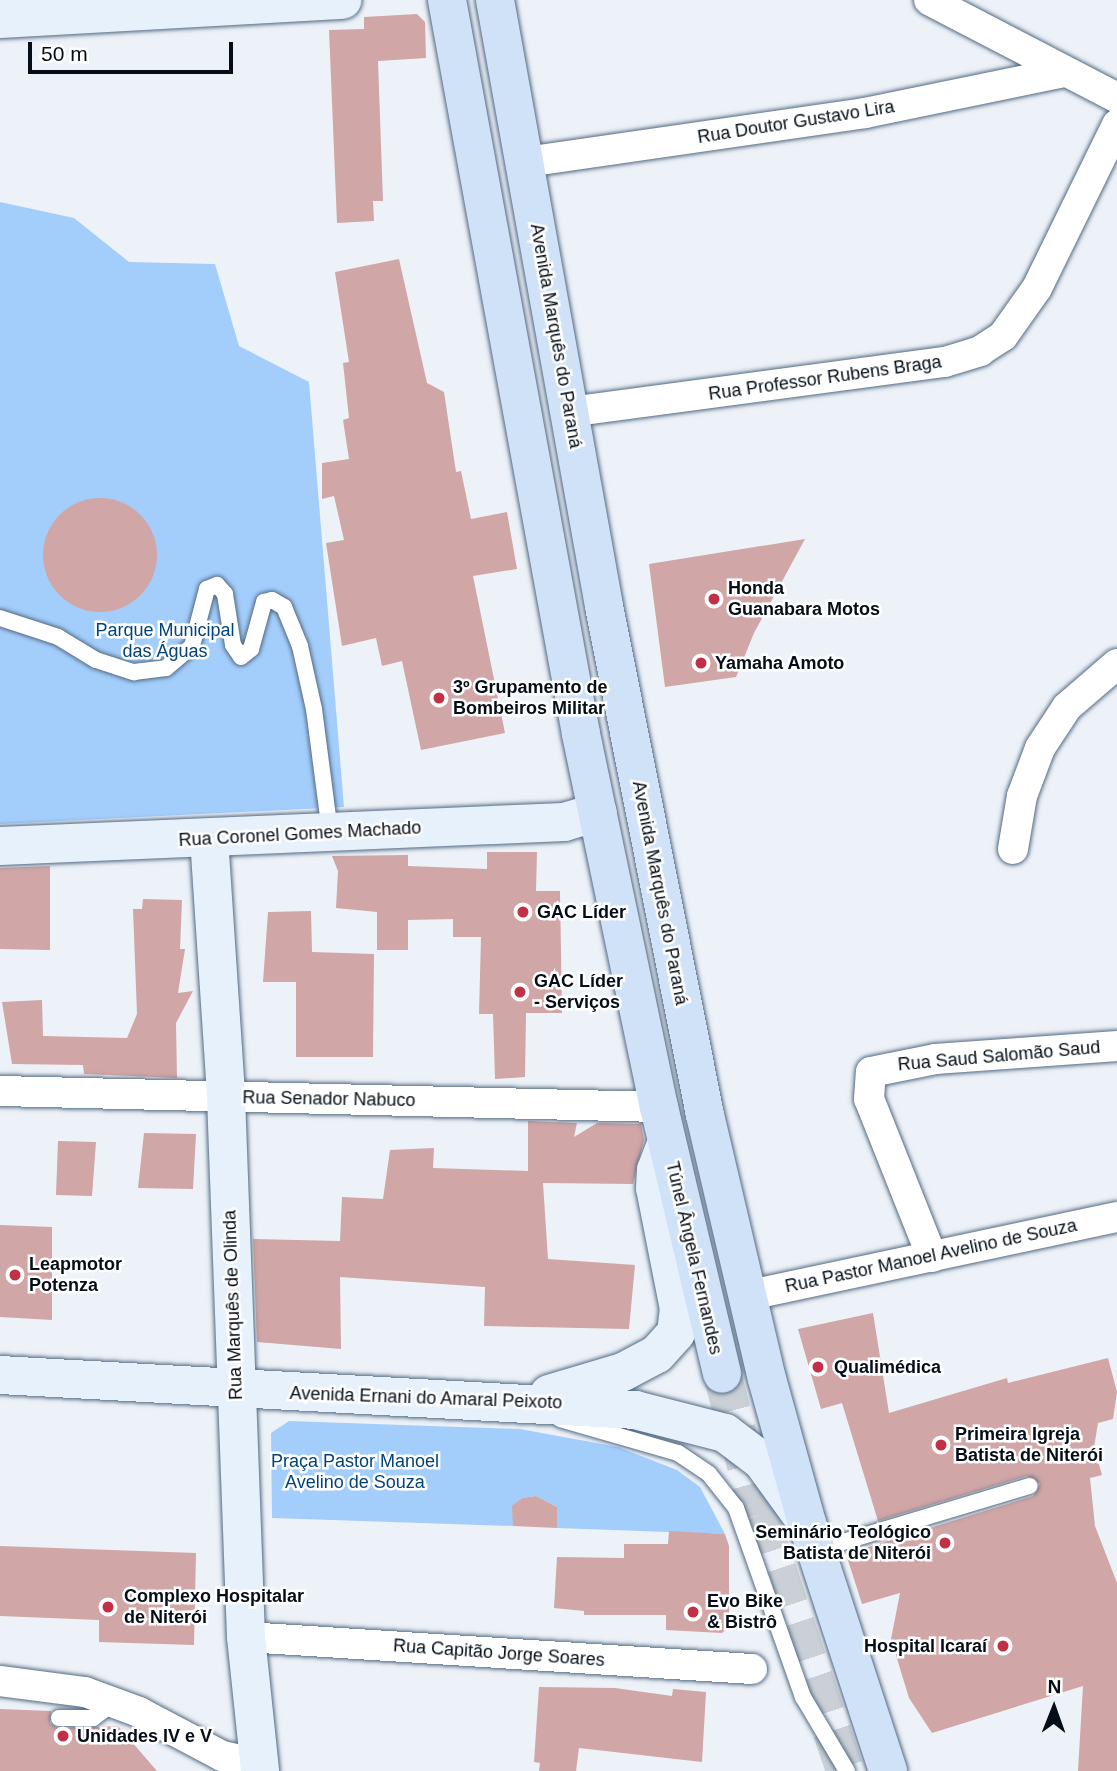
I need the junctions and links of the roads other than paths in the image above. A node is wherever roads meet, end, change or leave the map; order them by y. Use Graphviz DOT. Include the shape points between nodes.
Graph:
graph roads {
  1 [pos="342,0"];
  2 [pos="447,0"];
  3 [pos="495,0"];
  4 [pos="929,0"];
  5 [pos="0,19"];
  6 [pos="1064,72"];
  7 [pos="1117,98"];
  8 [pos="1117,125"];
  9 [pos="526,162"];
  10 [pos="569,412"];
  11 [pos="604,606"];
  12 [pos="542,616"];
  13 [pos="0,618"];
  14 [pos="1117,664"];
  15 [pos="643,805"];
  16 [pos="598,812"];
  17 [pos="330,833"];
  18 [pos="209,838"];
  19 [pos="0,846"];
  20 [pos="1013,849"];
  21 [pos="1117,1046"];
  22 [pos="0,1091"];
  23 [pos="226,1097"];
  24 [pos="663,1124"];
  25 [pos="1117,1217"];
  26 [pos="932,1257"];
  27 [pos="746,1296"];
  28 [pos="722,1374"];
  29 [pos="0,1376"];
  30 [pos="236,1391"];
  31 [pos="516,1400"];
  32 [pos="1030,1486"];
  33 [pos="812,1537"];
  34 [pos="246,1637"];
  35 [pos="752,1669"];
  36 [pos="0,1681"];
  37 [pos="115,1702"];
  38 [pos="59,1718"];
  39 [pos="263,1769"];
  40 [pos="848,1771"];
  41 [pos="888,1771"];
  1 -- 5 [label="street"];
  2 -- 12 [label="main road"];
  3 -- 9 [label="main road, Avenida Marquês do Paraná"];
  4 -- 6 [label="street"];
  6 -- 7 [label="street"];
  6 -- 9 [label="street, Rua Doutor Gustavo Lira" via="865,113"];
  8 -- 10 [label="street, Rua Professor Rubens Braga" via="1037,288 1003,336 980,351 945,362"];
  9 -- 10 [label="main road, Avenida Marquês do Paraná"];
  10 -- 11 [label="main road, Avenida Marquês do Paraná"];
  11 -- 12 [label="main road"];
  11 -- 15 [label="main road, Avenida Marquês do Paraná"];
  12 -- 16 [label="main road"];
  13 -- 17 [label="lane" via="58,637 96,660 134,672 166,668 192,646 206,589 217,585 225,594 233,645 241,657 251,649 264,602 272,600 284,607 300,646 314,709"];
  14 -- 20 [label="street" via="1067,707 1040,748 1022,796"];
  15 -- 16 [label="main road"];
  15 -- 27 [label="main road, Avenida Marquês do Paraná"];
  16 -- 17 [label="street, Rua Coronel Gomes Machado" via="564,822"];
  16 -- 24 [label="main road"];
  17 -- 18 [label="street, Rua Coronel Gomes Machado"];
  18 -- 19 [label="street, Rua Coronel Gomes Machado"];
  18 -- 23 [label="street, Rua Marquês de Olinda"];
  21 -- 26 [label="street, Rua Saud Salomão Saud" via="936,1059 871,1072 869,1099"];
  22 -- 23 [label="street, Rua Senador Nabuco"];
  23 -- 24 [label="street, Rua Senador Nabuco"];
  23 -- 30 [label="street, Rua Marquês de Olinda"];
  24 -- 28 [label="main road, Túnel Ângela Fernandes"];
  24 -- 31 [label="street" via="655,1188 679,1309 676,1334 657,1354 623,1372 577,1388"];
  25 -- 26 [label="street, Rua Pastor Manoel Avelino de Souza"];
  26 -- 27 [label="street, Rua Pastor Manoel Avelino de Souza"];
  27 -- 33 [label="main road, Avenida Marquês do Paraná"];
  29 -- 30 [label="street, Avenida Ernani do Amaral Peixoto"];
  30 -- 31 [label="street, Avenida Ernani do Amaral Peixoto"];
  30 -- 34 [label="street, Rua Marquês de Olinda"];
  31 -- 33 [label="street, Avenida Ernani do Amaral Peixoto" via="635,1410 725,1433 762,1461"];
  31 -- 40 [label="lane" via="572,1424 645,1440 678,1453 709,1474 736,1508 803,1697"];
  32 -- 33 [label="lane"];
  33 -- 41 [label="main road, Avenida Marquês do Paraná"];
  34 -- 35 [label="street, Rua Capitão Jorge Soares"];
  34 -- 39 [label="street, Rua Marquês de Olinda"];
  36 -- 37 [label="street" via="63,1688"];
  37 -- 38 [label="lane" via="93,1718"];
  37 -- 39 [label="street" via="222,1756"];
}
